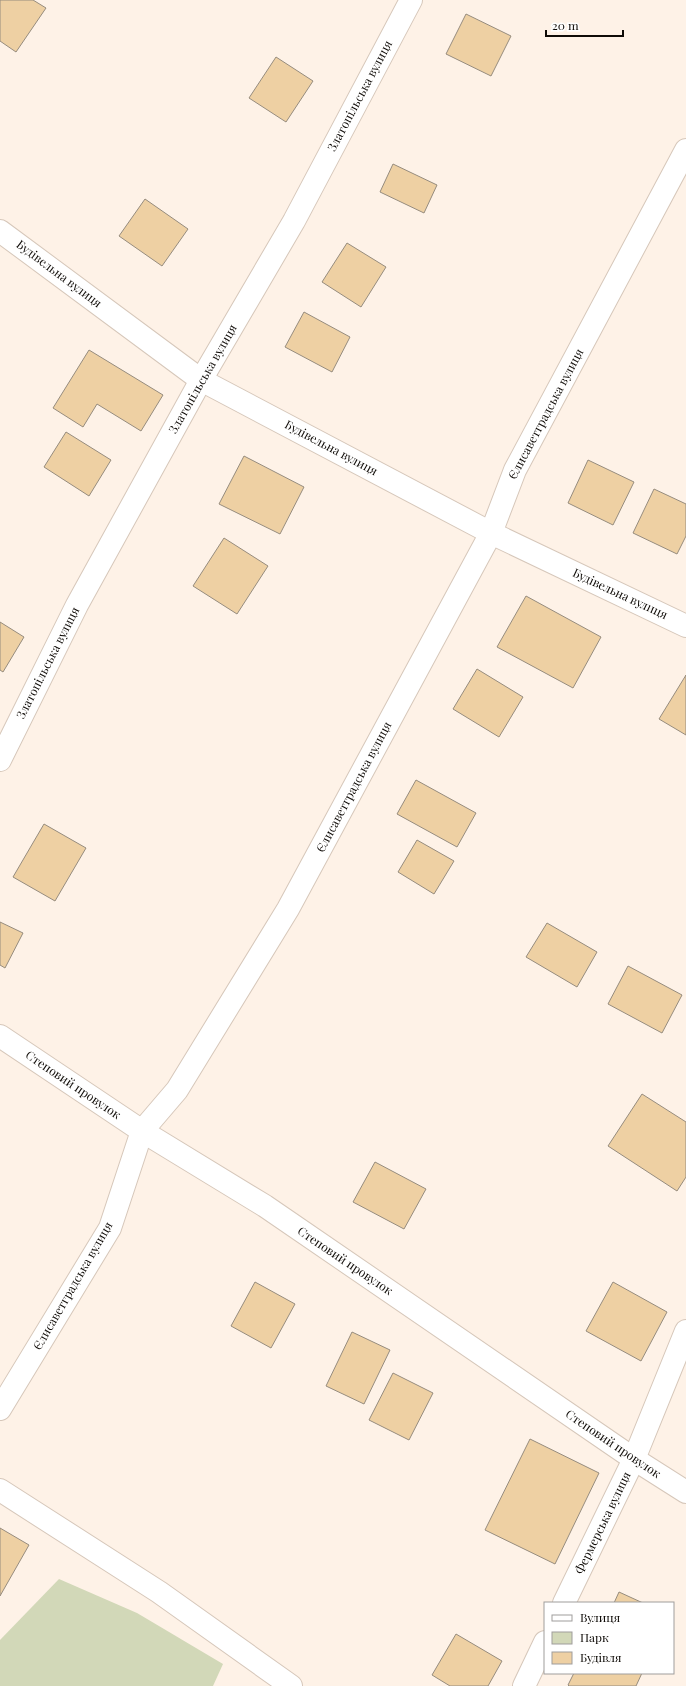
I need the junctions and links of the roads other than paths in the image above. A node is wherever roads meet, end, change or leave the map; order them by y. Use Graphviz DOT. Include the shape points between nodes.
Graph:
graph roads {
  1 [pos="411,0"];
  2 [pos="686,150"];
  3 [pos="0,231"];
  4 [pos="201,380"];
  5 [pos="491,533"];
  6 [pos="686,626"];
  7 [pos="0,760"];
  8 [pos="0,1036"];
  9 [pos="142,1131"];
  10 [pos="686,1331"];
  11 [pos="0,1409"];
  12 [pos="634,1459"];
  13 [pos="0,1490"];
  14 [pos="686,1492"];
  15 [pos="564,1602"];
  16 [pos="544,1644"];
  17 [pos="291,1686"];
  18 [pos="524,1686"];
  1 -- 4 [label="street, Златопільська вулиця" via="294,221"];
  2 -- 5 [label="street, Єлисаветградська вулиця" via="514,470"];
  3 -- 4 [label="street, Будівельна вулиця"];
  4 -- 5 [label="street, Будівельна вулиця"];
  4 -- 7 [label="street, Златопільська вулиця" via="77,605"];
  5 -- 6 [label="street, Будівельна вулиця"];
  5 -- 9 [label="street, Єлисаветградська вулиця" via="288,910 177,1090"];
  8 -- 9 [label="street, Степовий провулок"];
  9 -- 11 [label="street, Єлисаветградська вулиця" via="110,1228"];
  9 -- 12 [label="street, Степовий провулок" via="265,1206"];
  10 -- 12 [label="street, Фермерська вулиця"];
  12 -- 14 [label="street, Степовий провулок"];
  12 -- 15 [label="street, Фермерська вулиця"];
  13 -- 17 [label="street" via="159,1592"];
  16 -- 18 [label="street"];
}
